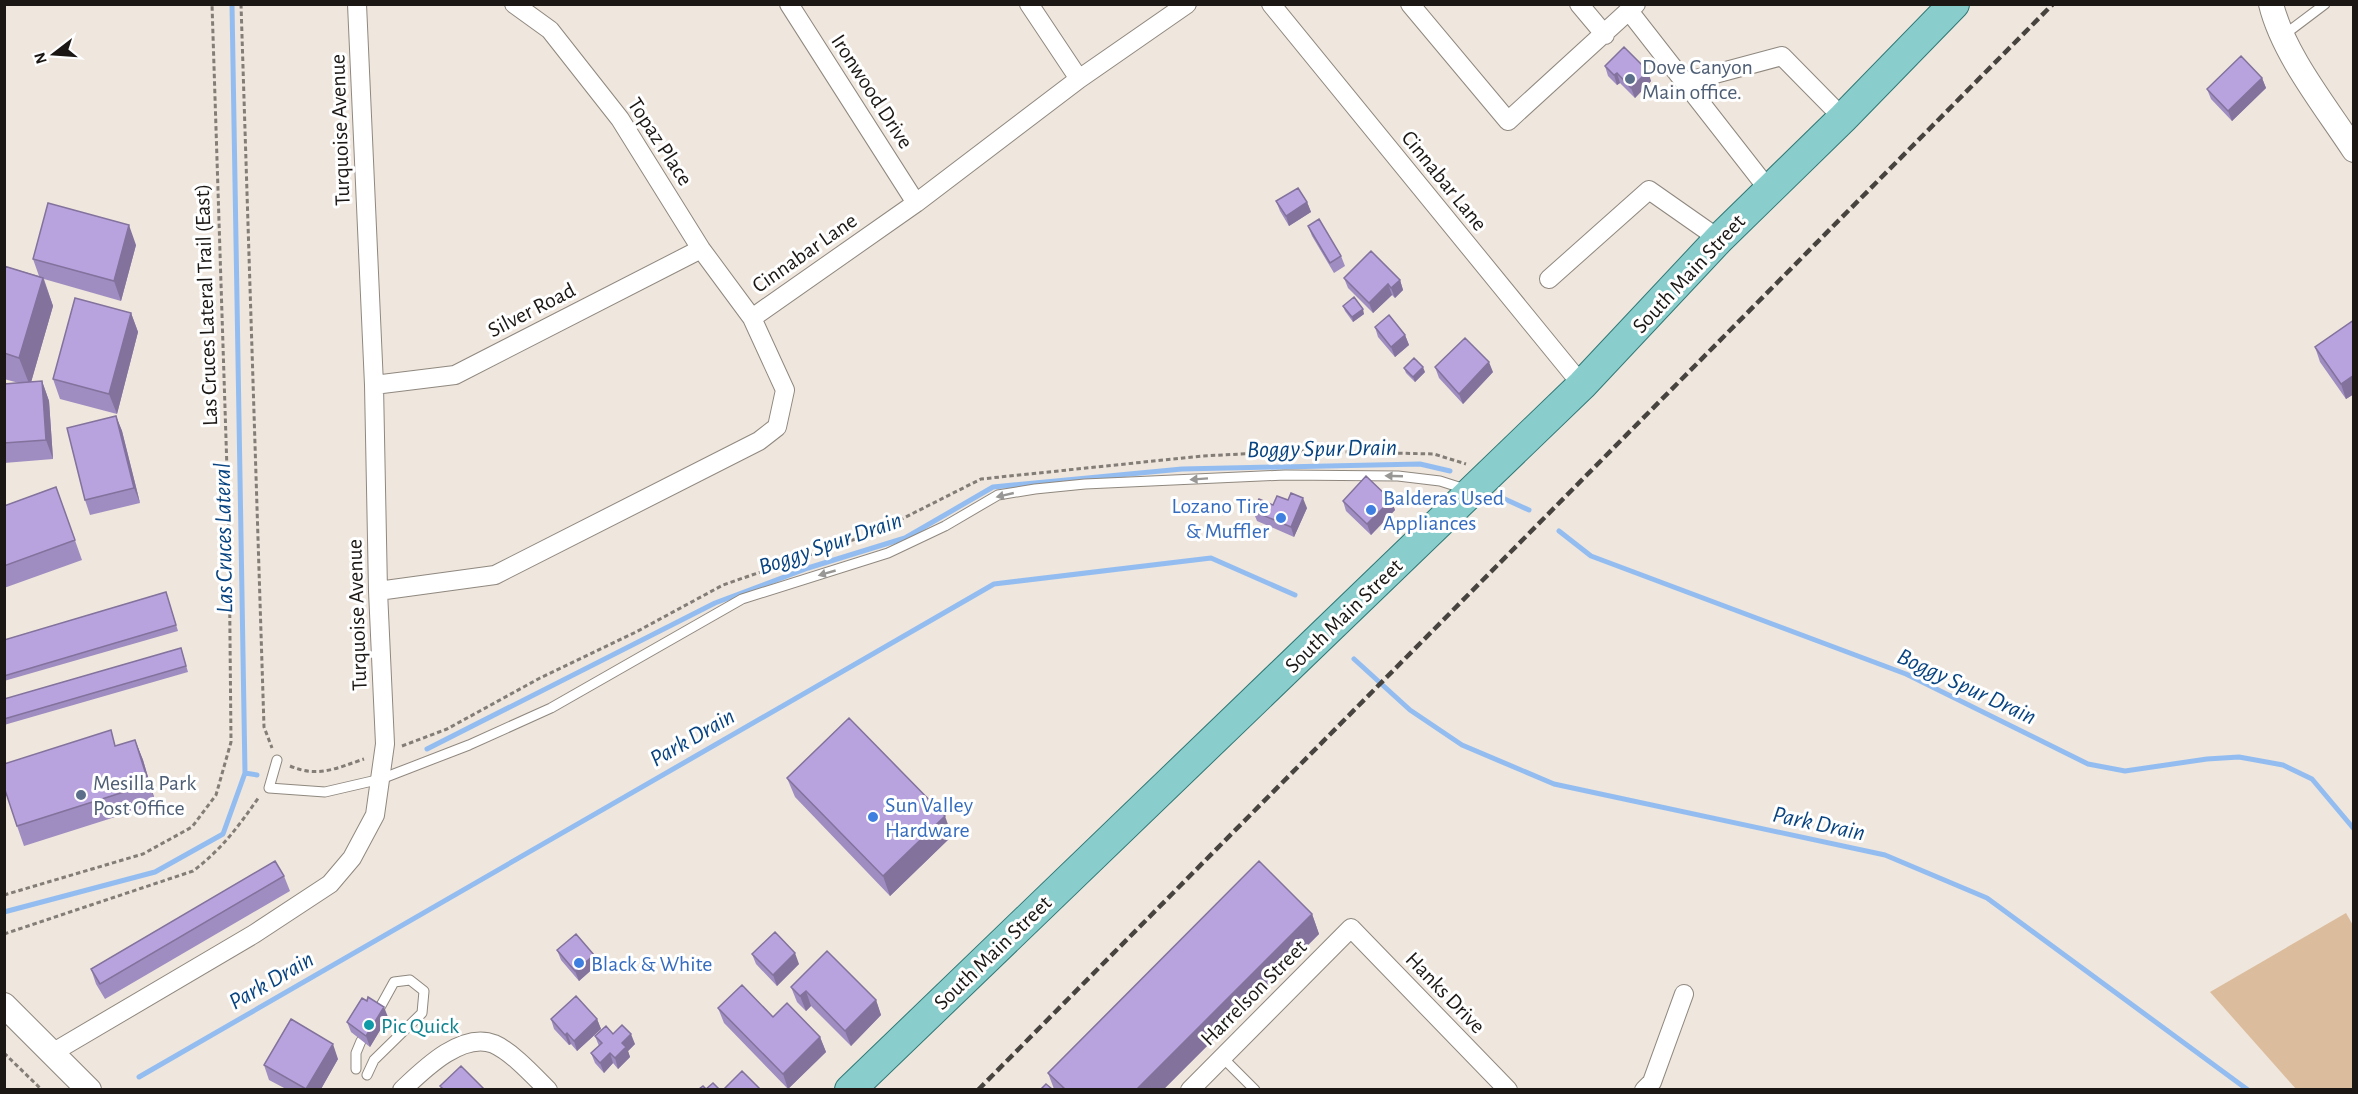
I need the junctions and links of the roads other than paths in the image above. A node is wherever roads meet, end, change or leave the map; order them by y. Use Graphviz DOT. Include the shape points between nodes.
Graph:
graph roads {
  1 [pos="357,4"];
  2 [pos="514,4"];
  3 [pos="789,4"];
  4 [pos="1029,4"];
  5 [pos="1187,4"];
  6 [pos="1271,4"];
  7 [pos="1410,4"];
  8 [pos="1579,4"];
  9 [pos="1954,4"];
  10 [pos="2271,4"];
  11 [pos="2325,4"];
  12 [pos="1633,8"];
  13 [pos="1605,35"];
  14 [pos="2282,37"];
  15 [pos="1079,79"];
  16 [pos="1684,82"];
  17 [pos="1843,118"];
  18 [pos="2354,150"];
  19 [pos="1768,189"];
  20 [pos="916,202"];
  21 [pos="1719,239"];
  22 [pos="701,249"];
  23 [pos="1549,279"];
  24 [pos="752,318"];
  25 [pos="374,385"];
  26 [pos="1582,385"];
  27 [pos="1471,491"];
  28 [pos="378,591"];
  29 [pos="277,760"];
  30 [pos="381,779"];
  31 [pos="1350,928"];
  32 [pos="1684,994"];
  33 [pos="4,1005"];
  34 [pos="378,1011"];
  35 [pos="361,1041"];
  36 [pos="52,1053"];
  37 [pos="1222,1057"];
  38 [pos="356,1069"];
  39 [pos="367,1075"];
  40 [pos="89,1089"];
  41 [pos="402,1089"];
  42 [pos="548,1089"];
  43 [pos="850,1089"];
  44 [pos="1190,1089"];
  45 [pos="1255,1089"];
  46 [pos="1508,1089"];
  47 [pos="1644,1089"];
  1 -- 25 [label="street, Turquoise Avenue"];
  2 -- 22 [label="street, Topaz Place" via="550,30 620,120"];
  3 -- 20 [label="street, Ironwood Drive"];
  4 -- 15 [label="street"];
  5 -- 15 [label="street, Cinnabar Lane"];
  6 -- 26 [label="street, Cinnabar Lane"];
  7 -- 13 [label="street" via="1508,121"];
  8 -- 13 [label="street"];
  9 -- 17 [label="main road, South Main Street"];
  10 -- 14 [label="street"];
  11 -- 14 [label="lane"];
  12 -- 13 [label="street"];
  12 -- 16 [label="street"];
  14 -- 18 [label="street"];
  15 -- 20 [label="street, Cinnabar Lane"];
  16 -- 17 [label="street" via="1782,56"];
  16 -- 19 [label="street"];
  17 -- 19 [label="main road, South Main Street"];
  19 -- 21 [label="main road, South Main Street"];
  20 -- 24 [label="street, Cinnabar Lane"];
  21 -- 23 [label="street" via="1649,190"];
  21 -- 26 [label="main road, South Main Street"];
  22 -- 24 [label="street, Topaz Place"];
  22 -- 25 [label="street, Silver Road" via="455,375"];
  24 -- 28 [label="street, Cinnabar Lane" via="785,390 777,427 759,441 495,575"];
  25 -- 28 [label="street, Turquoise Avenue"];
  26 -- 27 [label="main road, South Main Street"];
  27 -- 30 [label="lane, one-way" via="1440,481 1398,476 1285,475 1085,484 999,495 888,553 742,599 551,708"];
  27 -- 43 [label="main road, South Main Street"];
  28 -- 30 [label="street, Turquoise Avenue" via="385,744"];
  29 -- 30 [label="lane" via="269,788 325,792"];
  30 -- 36 [label="street, Turquoise Avenue" via="375,815 352,858 330,884 254,934"];
  31 -- 37 [label="street, Harrelson Street"];
  31 -- 46 [label="street, Hanks Drive"];
  32 -- 47 [label="street" via="1652,1082"];
  33 -- 36 [label="street"];
  34 -- 39 [label="lane" via="394,982 410,980 424,991 422,1013 375,1060"];
  35 -- 38 [label="lane"];
  36 -- 40 [label="street"];
  37 -- 44 [label="street, Harrelson Street"];
  37 -- 45 [label="lane"];
  41 -- 42 [label="street" via="443,1055 468,1042 493,1044"];
}
